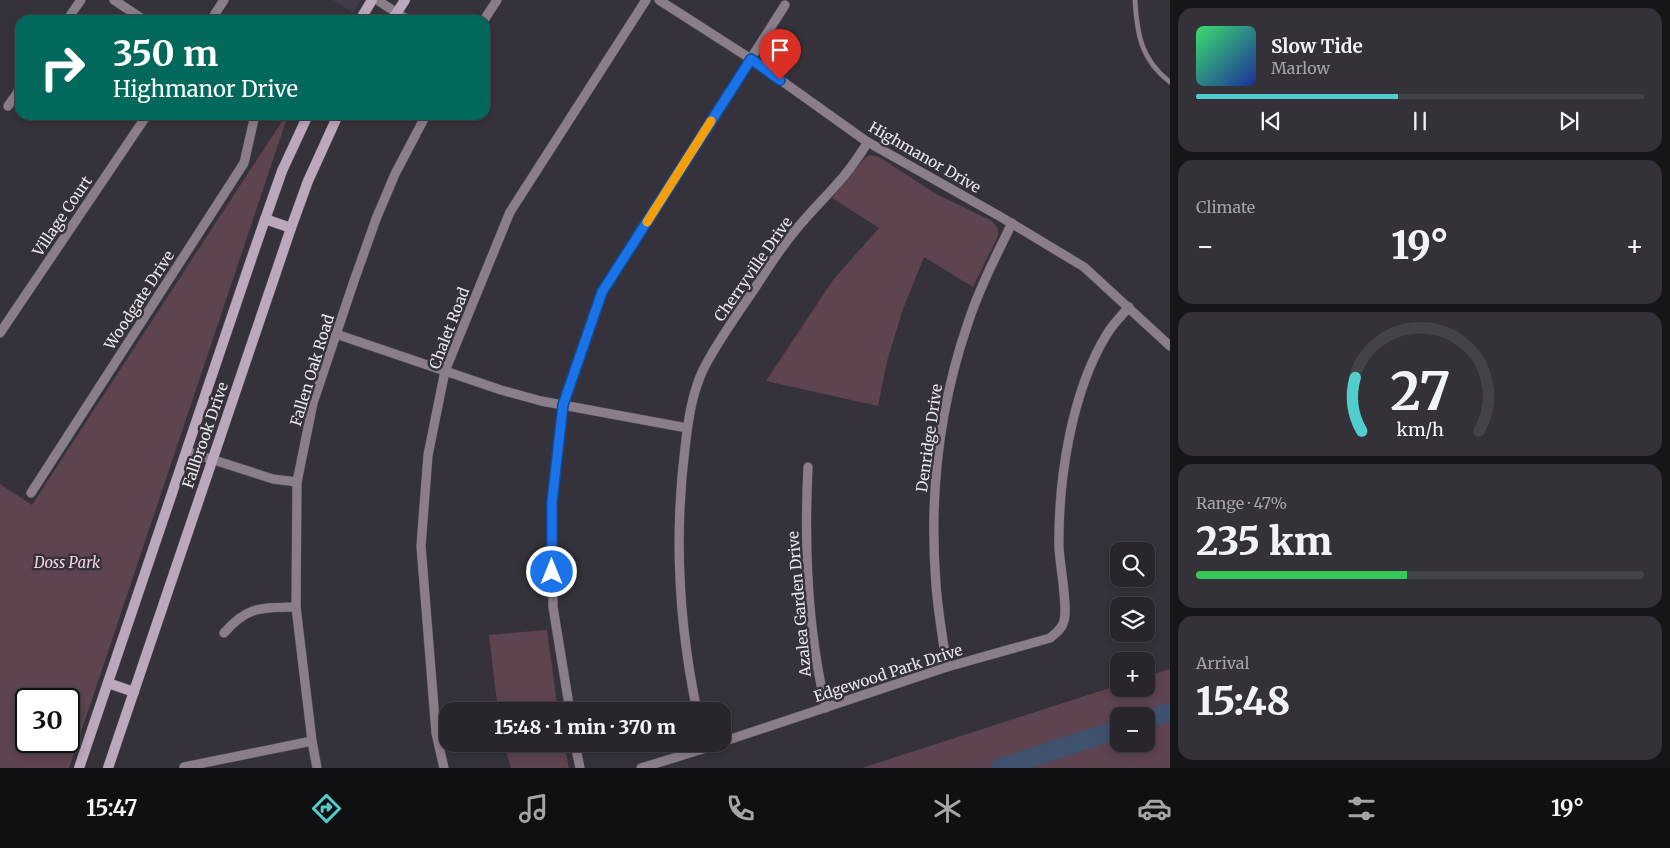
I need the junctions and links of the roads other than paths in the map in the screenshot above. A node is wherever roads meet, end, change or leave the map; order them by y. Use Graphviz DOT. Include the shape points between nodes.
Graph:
graph roads {
  1 [pos="81,0"];
  2 [pos="114,0"];
  3 [pos="224,0"];
  4 [pos="372,0"];
  5 [pos="377,0"];
  6 [pos="405,0"];
  7 [pos="497,0"];
  8 [pos="646,0"];
  9 [pos="659,0"];
  10 [pos="1135,0"];
  11 [pos="785,5"];
  12 [pos="71,15"];
  13 [pos="136,15"];
  14 [pos="214,15"];
  15 [pos="363,15"];
  16 [pos="393,15"];
  17 [pos="395,15"];
  18 [pos="487,15"];
  19 [pos="751,59"];
  20 [pos="1170,82"];
  21 [pos="15,96"];
  22 [pos="8,106"];
  23 [pos="144,120"];
  24 [pos="254,120"];
  25 [pos="306,120"];
  26 [pos="336,120"];
  27 [pos="423,120"];
  28 [pos="868,142"];
  29 [pos="265,219"];
  30 [pos="1012,223"];
  31 [pos="291,228"];
  32 [pos="1129,307"];
  33 [pos="0,333"];
  34 [pos="336,334"];
  35 [pos="1170,346"];
  36 [pos="445,371"];
  37 [pos="563,405"];
  38 [pos="687,428"];
  39 [pos="186,451"];
  40 [pos="212,458"];
  41 [pos="808,467"];
  42 [pos="297,482"];
  43 [pos="31,493"];
  44 [pos="296,607"];
  45 [pos="224,632"];
  46 [pos="947,667"];
  47 [pos="108,683"];
  48 [pos="134,692"];
  49 [pos="569,702"];
  50 [pos="695,702"];
  51 [pos="826,708"];
  52 [pos="731,739"];
  53 [pos="312,741"];
  54 [pos="577,752"];
  55 [pos="689,752"];
  56 [pos="184,767"];
  57 [pos="79,768"];
  58 [pos="108,768"];
  59 [pos="317,768"];
  60 [pos="444,768"];
  61 [pos="580,768"];
  62 [pos="641,768"];
  1 -- 12 [label="street"];
  2 -- 13 [label="street"];
  3 -- 14 [label="street"];
  4 -- 15 [label="main road"];
  5 -- 16 [label="street"];
  6 -- 17 [label="main road"];
  7 -- 18 [label="street"];
  8 -- 36 [label="street, Chalet Road" via="510,212"];
  9 -- 19 [label="street, Highmanor Drive"];
  10 -- 20 [label="lane" via="1136,23 1145,54 1154,68"];
  11 -- 19 [label="street"];
  19 -- 28 [label="street, Highmanor Drive"];
  19 -- 37 [label="street" via="602,292"];
  21 -- 22 [label="street"];
  23 -- 33 [label="street, Village Court"];
  24 -- 43 [label="street, Woodgate Drive" via="244,163"];
  25 -- 29 [label="main road, Fallbrook Drive" via="282,171"];
  26 -- 31 [label="main road, Fallbrook Drive"];
  27 -- 34 [label="street, Fallen Oak Road" via="376,219"];
  28 -- 30 [label="street, Highmanor Drive"];
  28 -- 38 [label="street, Cherryville Drive" via="844,177 792,234 714,350 698,383"];
  29 -- 31 [label="main road"];
  29 -- 39 [label="main road, Fallbrook Drive"];
  30 -- 32 [label="street, Highmanor Drive" via="1084,267"];
  30 -- 46 [label="street, Denridge Drive" via="968,321 942,427 934,547 938,610"];
  31 -- 40 [label="main road, Fallbrook Drive"];
  32 -- 35 [label="street, Highmanor Drive"];
  32 -- 46 [label="street, Edgewood Park Drive" via="1098,348 1080,394 1066,451 1059,523 1064,607 1060,629 1050,638"];
  34 -- 36 [label="street"];
  34 -- 42 [label="street, Fallen Oak Road" via="313,403"];
  36 -- 37 [label="street" via="501,390"];
  36 -- 60 [label="street, Chalet Road" via="428,456 420,546 436,733"];
  37 -- 38 [label="street"];
  37 -- 49 [label="street" via="552,502 553,606"];
  38 -- 50 [label="street, Cherryville Drive" via="680,506 681,609"];
  39 -- 40 [label="street"];
  39 -- 47 [label="main road, Fallbrook Drive"];
  40 -- 42 [label="street" via="273,478"];
  40 -- 48 [label="main road, Fallbrook Drive"];
  41 -- 51 [label="street, Azalea Garden Drive" via="806,559 817,673"];
  42 -- 44 [label="street, Fallen Oak Road"];
  44 -- 45 [label="street" via="253,609 242,614"];
  44 -- 53 [label="street, Fallen Oak Road"];
  46 -- 51 [label="street, Edgewood Park Drive"];
  47 -- 48 [label="main road"];
  47 -- 57 [label="main road, Fallbrook Drive"];
  48 -- 58 [label="main road, Fallbrook Drive"];
  51 -- 52 [label="street, Edgewood Park Drive"];
  53 -- 56 [label="street"];
  53 -- 59 [label="street, Fallen Oak Road"];
  54 -- 61 [label="street"];
  55 -- 62 [label="street"];
}
